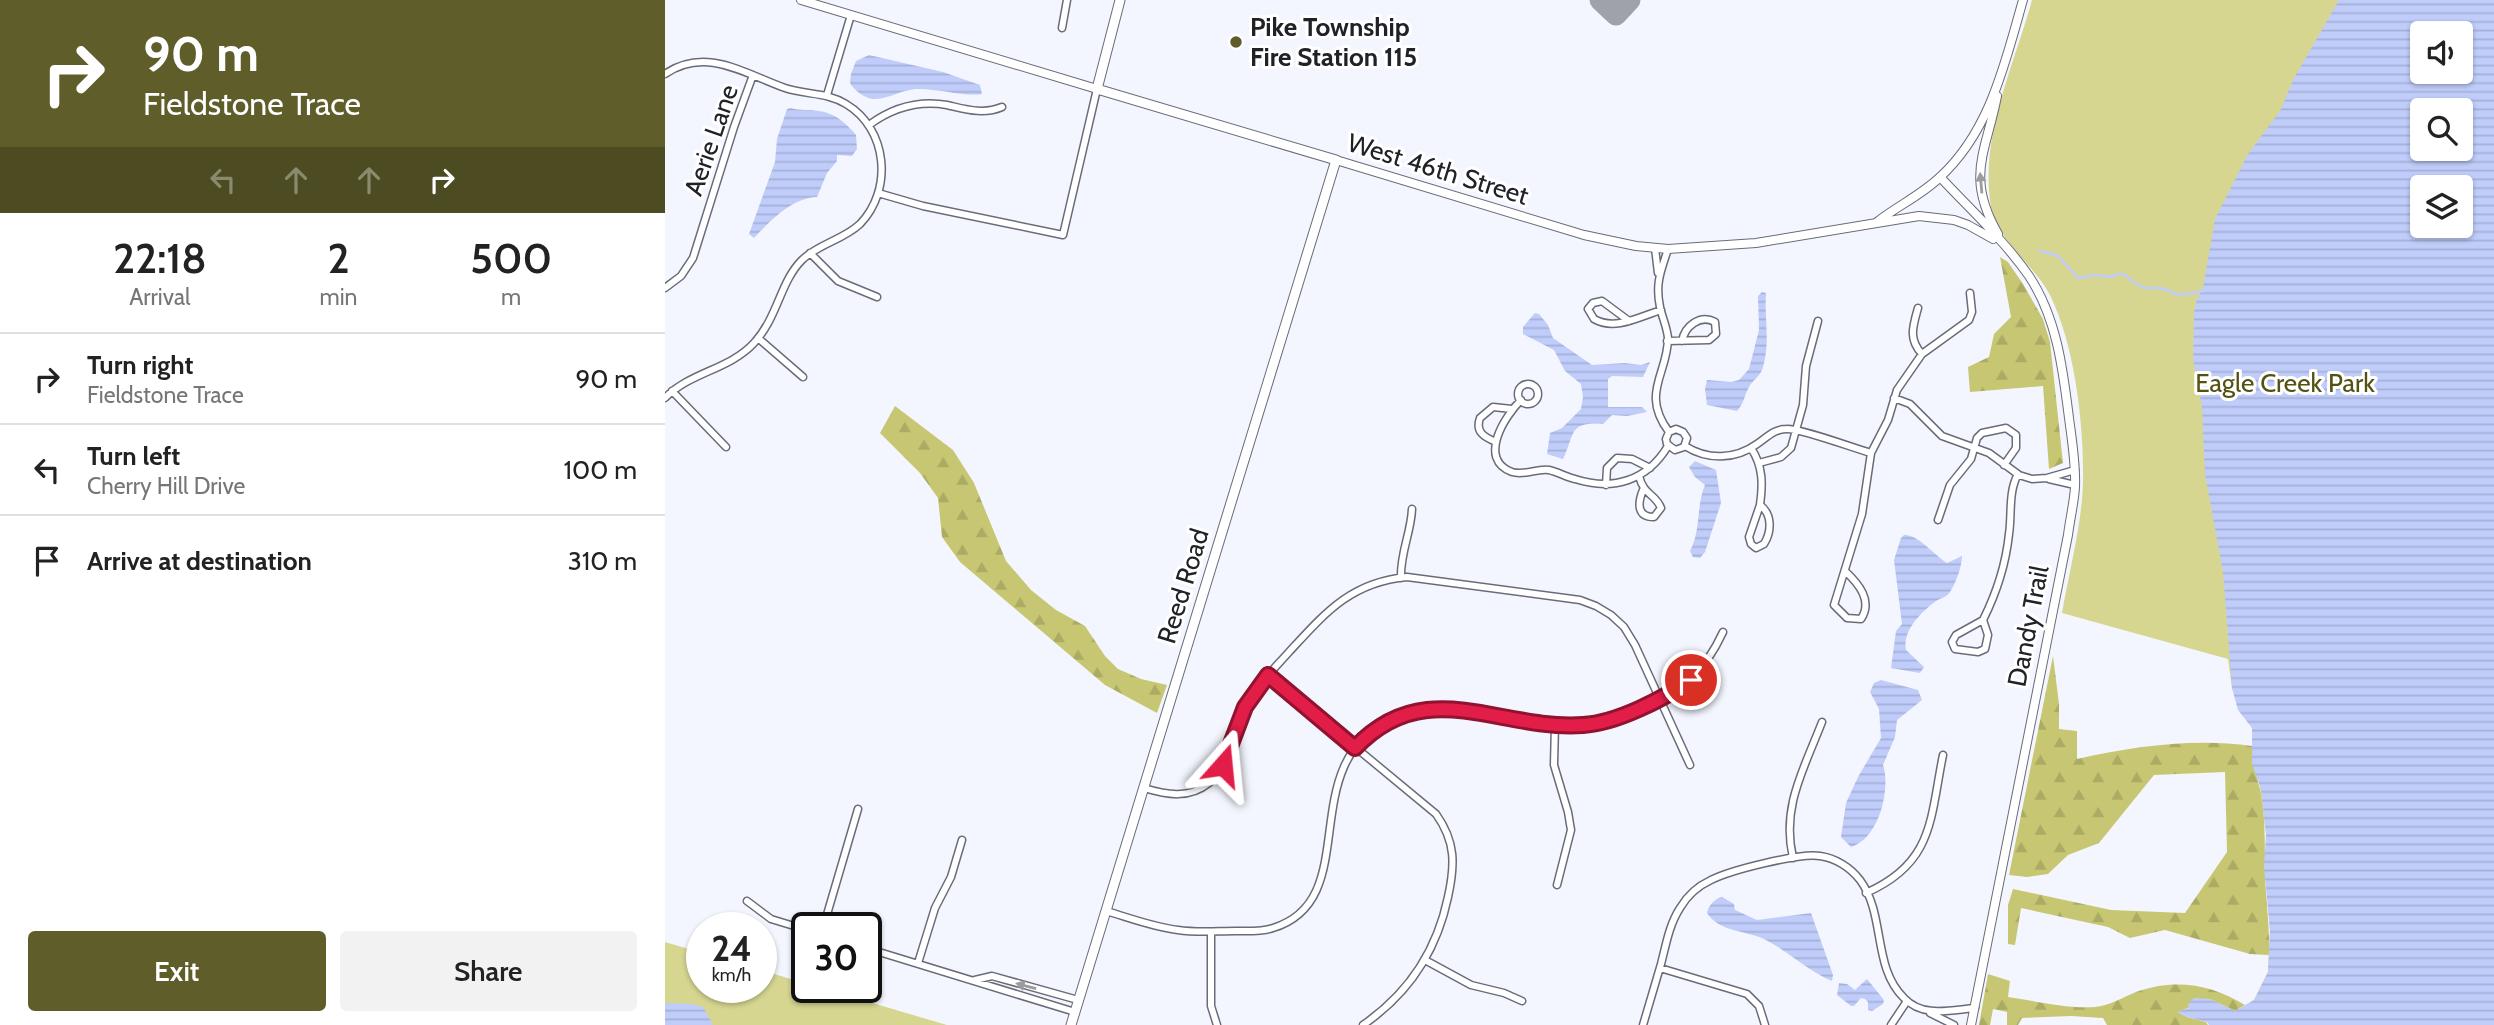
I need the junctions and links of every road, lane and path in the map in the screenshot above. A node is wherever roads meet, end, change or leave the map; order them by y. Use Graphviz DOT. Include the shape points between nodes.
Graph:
graph roads {
  1 [pos="801,0"];
  2 [pos="1067,0"];
  3 [pos="1120,0"];
  4 [pos="2023,0"];
  5 [pos="851,15"];
  6 [pos="1062,28"];
  7 [pos="2003,70"];
  8 [pos="665,74"];
  9 [pos="753,75"];
  10 [pos="1097,89"];
  11 [pos="827,95"];
  12 [pos="1002,107"];
  13 [pos="869,125"];
  14 [pos="1336,160"];
  15 [pos="1940,177"];
  16 [pos="878,193"];
  17 [pos="1875,224"];
  18 [pos="2005,246"];
  19 [pos="1655,248"];
  20 [pos="1668,249"];
  21 [pos="810,253"];
  22 [pos="1658,273"];
  23 [pos="665,288"];
  24 [pos="1970,293"];
  25 [pos="877,297"];
  26 [pos="1918,308"];
  27 [pos="1661,310"];
  28 [pos="1629,321"];
  29 [pos="1818,321"];
  30 [pos="758,338"];
  31 [pos="1668,341"];
  32 [pos="1682,341"];
  33 [pos="1922,354"];
  34 [pos="803,377"];
  35 [pos="672,391"];
  36 [pos="665,398"];
  37 [pos="1894,398"];
  38 [pos="1521,400"];
  39 [pos="1512,409"];
  40 [pos="1796,431"];
  41 [pos="1669,432"];
  42 [pos="1496,442"];
  43 [pos="1668,446"];
  44 [pos="1685,446"];
  45 [pos="1975,446"];
  46 [pos="726,447"];
  47 [pos="1751,448"];
  48 [pos="1871,453"];
  49 [pos="1759,463"];
  50 [pos="2004,465"];
  51 [pos="1650,468"];
  52 [pos="2075,470"];
  53 [pos="2018,474"];
  54 [pos="1639,476"];
  55 [pos="2047,478"];
  56 [pos="1606,485"];
  57 [pos="2075,485"];
  58 [pos="1643,490"];
  59 [pos="1760,505"];
  60 [pos="1412,509"];
  61 [pos="1938,520"];
  62 [pos="1845,571"];
  63 [pos="1401,578"];
  64 [pos="1983,620"];
  65 [pos="1723,632"];
  66 [pos="1268,675"];
  67 [pos="1659,698"];
  68 [pos="1822,722"];
  69 [pos="1555,724"];
  70 [pos="1355,748"];
  71 [pos="1943,755"];
  72 [pos="1690,765"];
  73 [pos="1144,788"];
  74 [pos="858,808"];
  75 [pos="962,840"];
  76 [pos="1793,858"];
  77 [pos="1557,885"];
  78 [pos="1867,893"];
  79 [pos="747,901"];
  80 [pos="1106,911"];
  81 [pos="828,912"];
  82 [pos="791,925"];
  83 [pos="1211,932"];
  84 [pos="882,953"];
  85 [pos="1425,960"];
  86 [pos="918,963"];
  87 [pos="1660,968"];
  88 [pos="974,980"];
  89 [pos="1079,1000"];
  90 [pos="1522,1001"];
  91 [pos="1907,1001"];
  92 [pos="1975,1008"];
  93 [pos="1075,1012"];
  94 [pos="1929,1012"];
  95 [pos="1070,1025"];
  96 [pos="1217,1025"];
  97 [pos="1363,1025"];
  98 [pos="1643,1025"];
  99 [pos="1765,1025"];
  100 [pos="1891,1025"];
  101 [pos="1954,1025"];
  102 [pos="1972,1025"];
  1 -- 5 [label="street, West 46th Street"];
  2 -- 6 [label="street"];
  3 -- 10 [label="main road"];
  4 -- 7 [label="street"];
  5 -- 10 [label="street, West 46th Street"];
  5 -- 11 [label="street"];
  7 -- 15 [label="street, West 46th Street" via="1976,133"];
  18 -- 7 [label="street, one-way" via="1986,210 1979,173"];
  8 -- 9 [label="street" via="687,63 712,62"];
  9 -- 11 [label="street" via="788,89"];
  9 -- 23 [label="street, Aerie Lane" via="693,258 681,276"];
  10 -- 14 [label="main road, West 46th Street"];
  10 -- 16 [label="street" via="1063,235"];
  11 -- 13 [label="street" via="851,106"];
  12 -- 13 [label="street" via="977,111 921,103 890,112"];
  13 -- 16 [label="street" via="881,158"];
  14 -- 19 [label="street, West 46th Street" via="1584,235"];
  14 -- 73 [label="main road, Reed Road"];
  15 -- 17 [label="street, West 46th Street"];
  15 -- 18 [label="street"];
  16 -- 21 [label="street" via="856,227"];
  17 -- 18 [label="street" via="1911,217 1947,218"];
  17 -- 20 [label="street, West 46th Street" via="1756,243"];
  18 -- 52 [label="street, Dandy Trail" via="2029,276 2051,324 2064,380"];
  19 -- 20 [label="street, West 46th Street"];
  19 -- 22 [label="street"];
  20 -- 22 [label="street"];
  21 -- 25 [label="street" via="838,281"];
  21 -- 30 [label="street" via="794,270"];
  22 -- 27 [label="street"];
  24 -- 33 [label="street" via="1968,322"];
  26 -- 33 [label="street" via="1912,338"];
  27 -- 28 [label="street"];
  27 -- 31 [label="street"];
  28 -- 28 [label="street" via="1606,324 1594,319 1588,309 1602,301"];
  29 -- 40 [label="street"];
  30 -- 34 [label="street"];
  30 -- 35 [label="street" via="733,360"];
  31 -- 32 [label="street"];
  31 -- 41 [label="street" via="1656,392 1659,413"];
  32 -- 32 [label="street" via="1685,330 1700,320 1710,319 1716,326 1712,339"];
  33 -- 37 [label="street"];
  35 -- 36 [label="street"];
  35 -- 46 [label="street"];
  37 -- 45 [label="street" via="1910,404 1942,436"];
  37 -- 48 [label="street"];
  38 -- 39 [label="street"];
  39 -- 42 [label="street"];
  39 -- 42 [label="street" via="1492,407 1480,418 1480,433"];
  40 -- 47 [label="street" via="1776,431"];
  40 -- 48 [label="street"];
  40 -- 49 [label="street" via="1784,455"];
  41 -- 43 [label="street"];
  41 -- 44 [label="street" via="1683,432"];
  42 -- 56 [label="street" via="1500,463 1511,471 1549,470"];
  43 -- 44 [label="street" via="1675,450"];
  43 -- 51 [label="street"];
  44 -- 47 [label="street" via="1711,457"];
  45 -- 50 [label="street"];
  45 -- 50 [label="street" via="1982,433 2012,430 2017,446"];
  45 -- 61 [label="street" via="1971,459 1950,485"];
  47 -- 49 [label="street"];
  48 -- 62 [label="street" via="1865,503"];
  49 -- 59 [label="street"];
  50 -- 53 [label="street"];
  51 -- 54 [label="street"];
  51 -- 56 [label="street" via="1617,458 1607,468"];
  52 -- 55 [label="street"];
  52 -- 57 [label="street, Dandy Trail"];
  53 -- 55 [label="street"];
  53 -- 64 [label="street" via="2008,545"];
  54 -- 56 [label="street"];
  54 -- 58 [label="street"];
  55 -- 57 [label="street"];
  57 -- 92 [label="street, Dandy Trail"];
  59 -- 59 [label="street" via="1749,538 1756,548 1765,544 1770,526 1767,510"];
  60 -- 63 [label="street"];
  62 -- 62 [label="street" via="1866,602 1861,619 1847,618 1834,605"];
  63 -- 66 [label="street" via="1367,586 1342,600"];
  63 -- 67 [label="street" via="1569,598 1596,606 1628,633"];
  64 -- 64 [label="street" via="1954,637 1956,650 1985,649 1988,635"];
  65 -- 67 [label="street" via="1696,675"];
  66 -- 70 [label="street"];
  66 -- 73 [label="street" via="1245,707 1223,765 1210,782 1174,795"];
  67 -- 69 [label="street" via="1603,722"];
  67 -- 72 [label="street"];
  68 -- 76 [label="street" via="1790,809"];
  69 -- 70 [label="street" via="1430,709 1392,719"];
  69 -- 77 [label="street" via="1554,765 1570,831"];
  70 -- 83 [label="street" via="1337,782 1323,877 1312,900 1297,916 1272,929"];
  70 -- 85 [label="street" via="1436,814 1451,839 1451,887"];
  71 -- 78 [label="street" via="1929,828 1919,852 1898,876"];
  73 -- 80 [label="main road, Reed Road"];
  74 -- 81 [label="street"];
  75 -- 86 [label="street"];
  76 -- 78 [label="street" via="1813,855 1837,862 1854,874"];
  76 -- 87 [label="street" via="1727,874 1698,888 1674,919"];
  78 -- 91 [label="street" via="1887,971"];
  79 -- 82 [label="street" via="771,919"];
  80 -- 83 [label="street" via="1162,928"];
  80 -- 89 [label="main road, Reed Road"];
  83 -- 96 [label="street" via="1211,1006"];
  84 -- 86 [label="street"];
  85 -- 90 [label="street" via="1465,982"];
  85 -- 97 [label="street" via="1393,1001"];
  86 -- 88 [label="street"];
  87 -- 98 [label="street"];
  87 -- 99 [label="street" via="1747,994 1759,1006"];
  89 -- 88 [label="street, one-way" via="992,976"];
  88 -- 93 [label="street"];
  89 -- 93 [label="main road, Reed Road"];
  91 -- 94 [label="street"];
  91 -- 100 [label="street"];
  92 -- 94 [label="street"];
  92 -- 102 [label="street, Dandy Trail"];
  93 -- 95 [label="main road, Reed Road"];
  94 -- 101 [label="street"];
}
